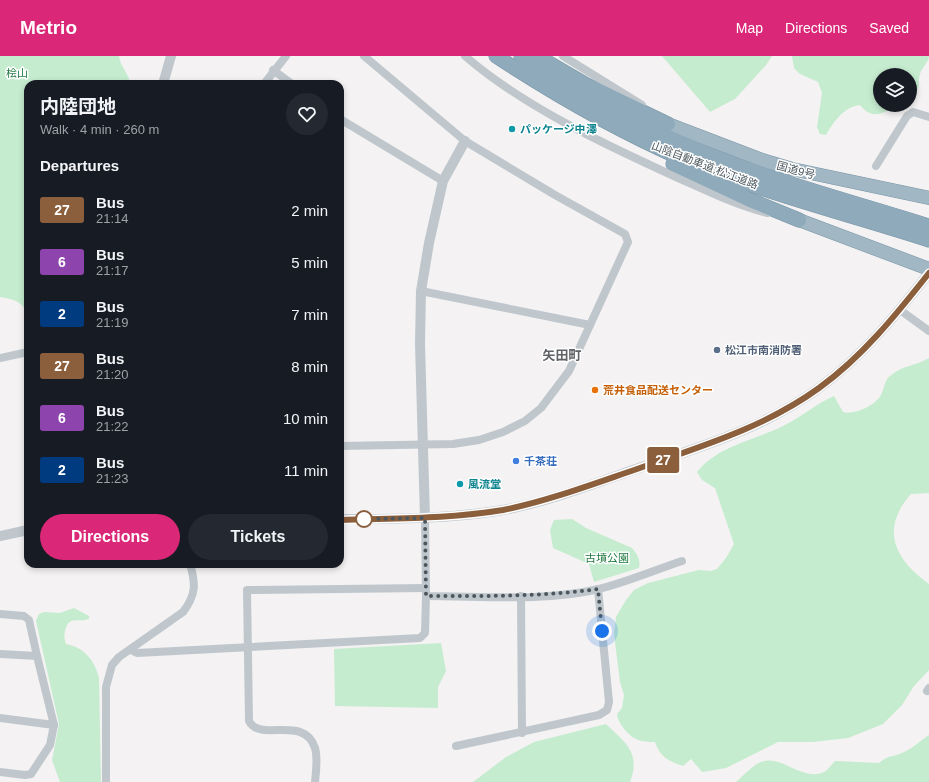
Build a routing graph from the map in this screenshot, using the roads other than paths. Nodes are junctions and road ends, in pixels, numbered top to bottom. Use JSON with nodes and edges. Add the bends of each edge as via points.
{"nodes":[{"id":1,"x":171,"y":56,"type":"edge"},
{"id":2,"x":286,"y":56,"type":"edge"},
{"id":3,"x":364,"y":56,"type":"edge"},
{"id":4,"x":465,"y":56,"type":"edge"},
{"id":5,"x":496,"y":56,"type":"edge"},
{"id":6,"x":521,"y":56,"type":"edge"},
{"id":7,"x":537,"y":56,"type":"edge"},
{"id":8,"x":563,"y":56,"type":"edge"},
{"id":9,"x":274,"y":70,"type":"junction"},
{"id":10,"x":163,"y":80,"type":"edge"},
{"id":11,"x":267,"y":80,"type":"edge"},
{"id":12,"x":287,"y":80,"type":"edge"},
{"id":13,"x":929,"y":117,"type":"edge"},
{"id":14,"x":344,"y":121,"type":"edge"},
{"id":15,"x":668,"y":124,"type":"junction"},
{"id":16,"x":465,"y":141,"type":"junction"},
{"id":17,"x":876,"y":166,"type":"dead end"},
{"id":18,"x":443,"y":181,"type":"junction"},
{"id":19,"x":929,"y":198,"type":"edge"},
{"id":20,"x":799,"y":220,"type":"junction"},
{"id":21,"x":929,"y":226,"type":"edge"},
{"id":22,"x":924,"y":238,"type":"edge"},
{"id":23,"x":929,"y":269,"type":"edge"},
{"id":24,"x":929,"y":273,"type":"edge"},
{"id":25,"x":422,"y":291,"type":"junction"},
{"id":26,"x":900,"y":310,"type":"junction"},
{"id":27,"x":590,"y":325,"type":"junction"},
{"id":28,"x":929,"y":331,"type":"edge"},
{"id":29,"x":24,"y":353,"type":"edge"},
{"id":30,"x":0,"y":358,"type":"edge"},
{"id":31,"x":422,"y":444,"type":"junction"},
{"id":32,"x":344,"y":446,"type":"edge"},
{"id":33,"x":425,"y":518,"type":"junction"},
{"id":34,"x":344,"y":520,"type":"edge"},
{"id":35,"x":24,"y":531,"type":"edge"},
{"id":36,"x":0,"y":536,"type":"edge"},
{"id":37,"x":682,"y":561,"type":"dead end"},
{"id":38,"x":191,"y":568,"type":"edge"},
{"id":39,"x":598,"y":589,"type":"junction"},
{"id":40,"x":426,"y":592,"type":"junction"},
{"id":41,"x":521,"y":596,"type":"junction"},
{"id":42,"x":0,"y":614,"type":"edge"},
{"id":43,"x":247,"y":648,"type":"junction"},
{"id":44,"x":131,"y":650,"type":"junction"},
{"id":45,"x":0,"y":654,"type":"edge"},
{"id":46,"x":37,"y":656,"type":"junction"},
{"id":47,"x":0,"y":718,"type":"edge"},
{"id":48,"x":54,"y":725,"type":"junction"},
{"id":49,"x":522,"y":733,"type":"junction"},
{"id":50,"x":456,"y":746,"type":"dead end"},
{"id":51,"x":0,"y":772,"type":"edge"},
{"id":52,"x":106,"y":782,"type":"edge"},
{"id":53,"x":315,"y":782,"type":"edge"}],
"edges":[{"from":1,"to":10,"type":"street"},
{"from":2,"to":9,"type":"street"},
{"from":3,"to":16,"type":"street"},
{"from":4,"to":20,"type":"street","via":[[507,88],[570,125],[639,160],[746,208]]},
{"from":5,"to":20,"type":"highway","via":[[531,85],[591,123],[702,178]]},
{"from":5,"to":22,"type":"highway","name":"山陰自動車道;松江道路","via":[[589,114],[688,161],[744,182]]},
{"from":6,"to":21,"type":"highway","name":"山陰自動車道;松江道路","via":[[596,102],[692,148],[790,183]]},
{"from":7,"to":15,"type":"highway","via":[[585,84]]},
{"from":8,"to":15,"type":"street","via":[[625,93]]},
{"from":9,"to":11,"type":"street"},
{"from":9,"to":12,"type":"street"},
{"from":13,"to":17,"type":"street","via":[[913,112],[907,116]]},
{"from":14,"to":18,"type":"street"},
{"from":15,"to":19,"type":"highway","name":"国道9号","via":[[792,169]]},
{"from":16,"to":18,"type":"street"},
{"from":16,"to":27,"type":"street","via":[[627,235],[628,246]]},
{"from":18,"to":25,"type":"street","via":[[429,243]]},
{"from":20,"to":23,"type":"highway"},
{"from":24,"to":26,"type":"street"},
{"from":25,"to":27,"type":"street"},
{"from":25,"to":31,"type":"street"},
{"from":26,"to":28,"type":"street"},
{"from":26,"to":33,"type":"street","via":[[868,346],[819,388],[778,414],[744,430],[543,500],[504,510]]},
{"from":27,"to":31,"type":"street","via":[[569,371],[541,408],[525,421],[479,440]]},
{"from":29,"to":30,"type":"street"},
{"from":31,"to":32,"type":"street"},
{"from":31,"to":33,"type":"street"},
{"from":33,"to":34,"type":"street"},
{"from":33,"to":40,"type":"street"},
{"from":35,"to":36,"type":"street"},
{"from":37,"to":39,"type":"street"},
{"from":38,"to":44,"type":"street","via":[[194,592],[190,603],[183,612]]},
{"from":39,"to":41,"type":"street"},
{"from":39,"to":49,"type":"street","via":[[609,702],[607,710],[599,715]]},
{"from":40,"to":41,"type":"street"},
{"from":40,"to":43,"type":"street","via":[[425,632],[420,638]]},
{"from":40,"to":43,"type":"street","via":[[247,590]]},
{"from":41,"to":49,"type":"street"},
{"from":42,"to":46,"type":"street","via":[[24,616],[29,620]]},
{"from":43,"to":44,"type":"street","via":[[137,653]]},
{"from":43,"to":53,"type":"street","via":[[248,714],[251,724],[262,730],[296,730],[304,733],[315,748]]},
{"from":44,"to":52,"type":"street","via":[[112,665],[108,679]]},
{"from":45,"to":46,"type":"street"},
{"from":46,"to":48,"type":"street"},
{"from":47,"to":48,"type":"street"},
{"from":48,"to":51,"type":"street","via":[[50,745],[31,774]]},
{"from":49,"to":50,"type":"street"}]}
